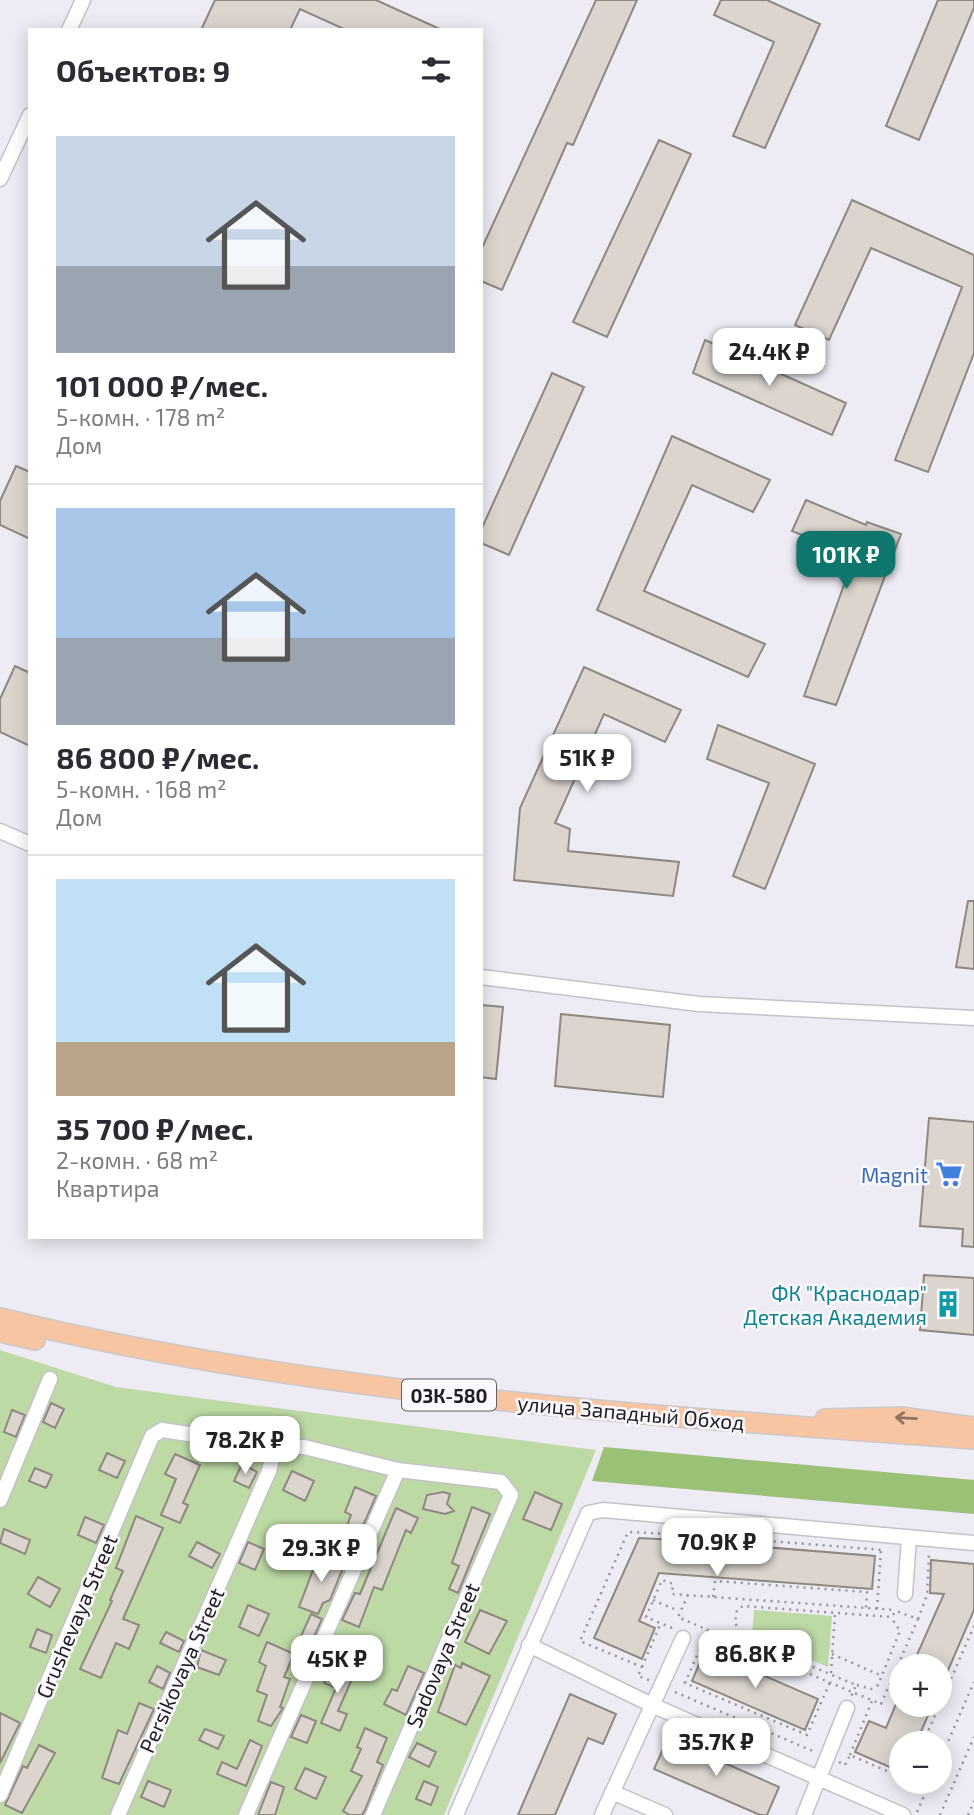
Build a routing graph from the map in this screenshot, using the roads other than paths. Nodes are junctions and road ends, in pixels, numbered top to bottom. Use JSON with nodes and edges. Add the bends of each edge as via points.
{"nodes":[{"id":1,"x":83,"y":0,"type":"edge"},
{"id":2,"x":70,"y":28,"type":"edge"},
{"id":3,"x":28,"y":119,"type":"edge"},
{"id":4,"x":0,"y":179,"type":"edge"},
{"id":5,"x":0,"y":831,"type":"edge"},
{"id":6,"x":28,"y":843,"type":"edge"},
{"id":7,"x":483,"y":977,"type":"edge"},
{"id":8,"x":974,"y":1018,"type":"edge"},
{"id":9,"x":0,"y":1318,"type":"edge"},
{"id":10,"x":0,"y":1332,"type":"edge"},
{"id":11,"x":50,"y":1379,"type":"dead end"},
{"id":12,"x":781,"y":1426,"type":"junction"},
{"id":13,"x":974,"y":1427,"type":"edge"},
{"id":14,"x":974,"y":1439,"type":"edge"},
{"id":15,"x":275,"y":1447,"type":"junction"},
{"id":16,"x":974,"y":1451,"type":"edge"},
{"id":17,"x":398,"y":1470,"type":"junction"},
{"id":18,"x":0,"y":1500,"type":"edge"},
{"id":19,"x":706,"y":1519,"type":"junction"},
{"id":20,"x":704,"y":1539,"type":"road end"},
{"id":21,"x":974,"y":1543,"type":"edge"},
{"id":22,"x":908,"y":1544,"type":"junction"},
{"id":23,"x":905,"y":1594,"type":"road end"},
{"id":24,"x":678,"y":1633,"type":"road end"},
{"id":25,"x":529,"y":1645,"type":"junction"},
{"id":26,"x":654,"y":1706,"type":"junction"},
{"id":27,"x":847,"y":1708,"type":"road end"},
{"id":28,"x":817,"y":1779,"type":"junction"},
{"id":29,"x":612,"y":1791,"type":"junction"},
{"id":30,"x":0,"y":1795,"type":"edge"},
{"id":31,"x":118,"y":1815,"type":"edge"},
{"id":32,"x":246,"y":1815,"type":"edge"},
{"id":33,"x":373,"y":1815,"type":"edge"},
{"id":34,"x":456,"y":1815,"type":"edge"},
{"id":35,"x":602,"y":1815,"type":"edge"},
{"id":36,"x":665,"y":1815,"type":"edge"},
{"id":37,"x":804,"y":1815,"type":"edge"},
{"id":38,"x":903,"y":1815,"type":"edge"}],
"edges":[{"from":1,"to":2,"type":"street"},
{"from":3,"to":4,"type":"street"},
{"from":5,"to":6,"type":"street"},
{"from":7,"to":8,"type":"street","via":[[699,1004]]},
{"from":9,"to":12,"type":"highway","name":"улица Западный Обход","number":"03К-580","via":[[89,1340],[242,1368],[454,1396]]},
{"from":10,"to":16,"type":"highway","name":"улица Западный Обход","number":"03К-580","via":[[282,1383],[641,1424]]},
{"from":11,"to":18,"type":"street"},
{"from":13,"to":12,"type":"highway","one_way":true,"via":[[860,1416]]},
{"from":12,"to":14,"type":"highway","name":"улица Западный Обход","number":"03К-580"},
{"from":15,"to":17,"type":"street","via":[[304,1447]]},
{"from":15,"to":30,"type":"street","name":"Grushevaya Street","via":[[183,1431],[162,1430],[152,1436]]},
{"from":15,"to":31,"type":"street","name":"Persikovaya Street","via":[[269,1471]]},
{"from":17,"to":32,"type":"street"},
{"from":17,"to":33,"type":"street","name":"Sadovaya Street","via":[[501,1482],[511,1495]]},
{"from":19,"to":20,"type":"street"},
{"from":19,"to":22,"type":"street"},
{"from":19,"to":25,"type":"street","via":[[603,1510],[588,1513]]},
{"from":21,"to":22,"type":"street"},
{"from":22,"to":23,"type":"street"},
{"from":24,"to":26,"type":"street","via":[[656,1683]]},
{"from":25,"to":26,"type":"street"},
{"from":25,"to":34,"type":"street"},
{"from":26,"to":28,"type":"street"},
{"from":26,"to":29,"type":"street"},
{"from":27,"to":28,"type":"street"},
{"from":28,"to":37,"type":"street"},
{"from":28,"to":38,"type":"street"},
{"from":29,"to":35,"type":"street"},
{"from":29,"to":36,"type":"street"}]}
